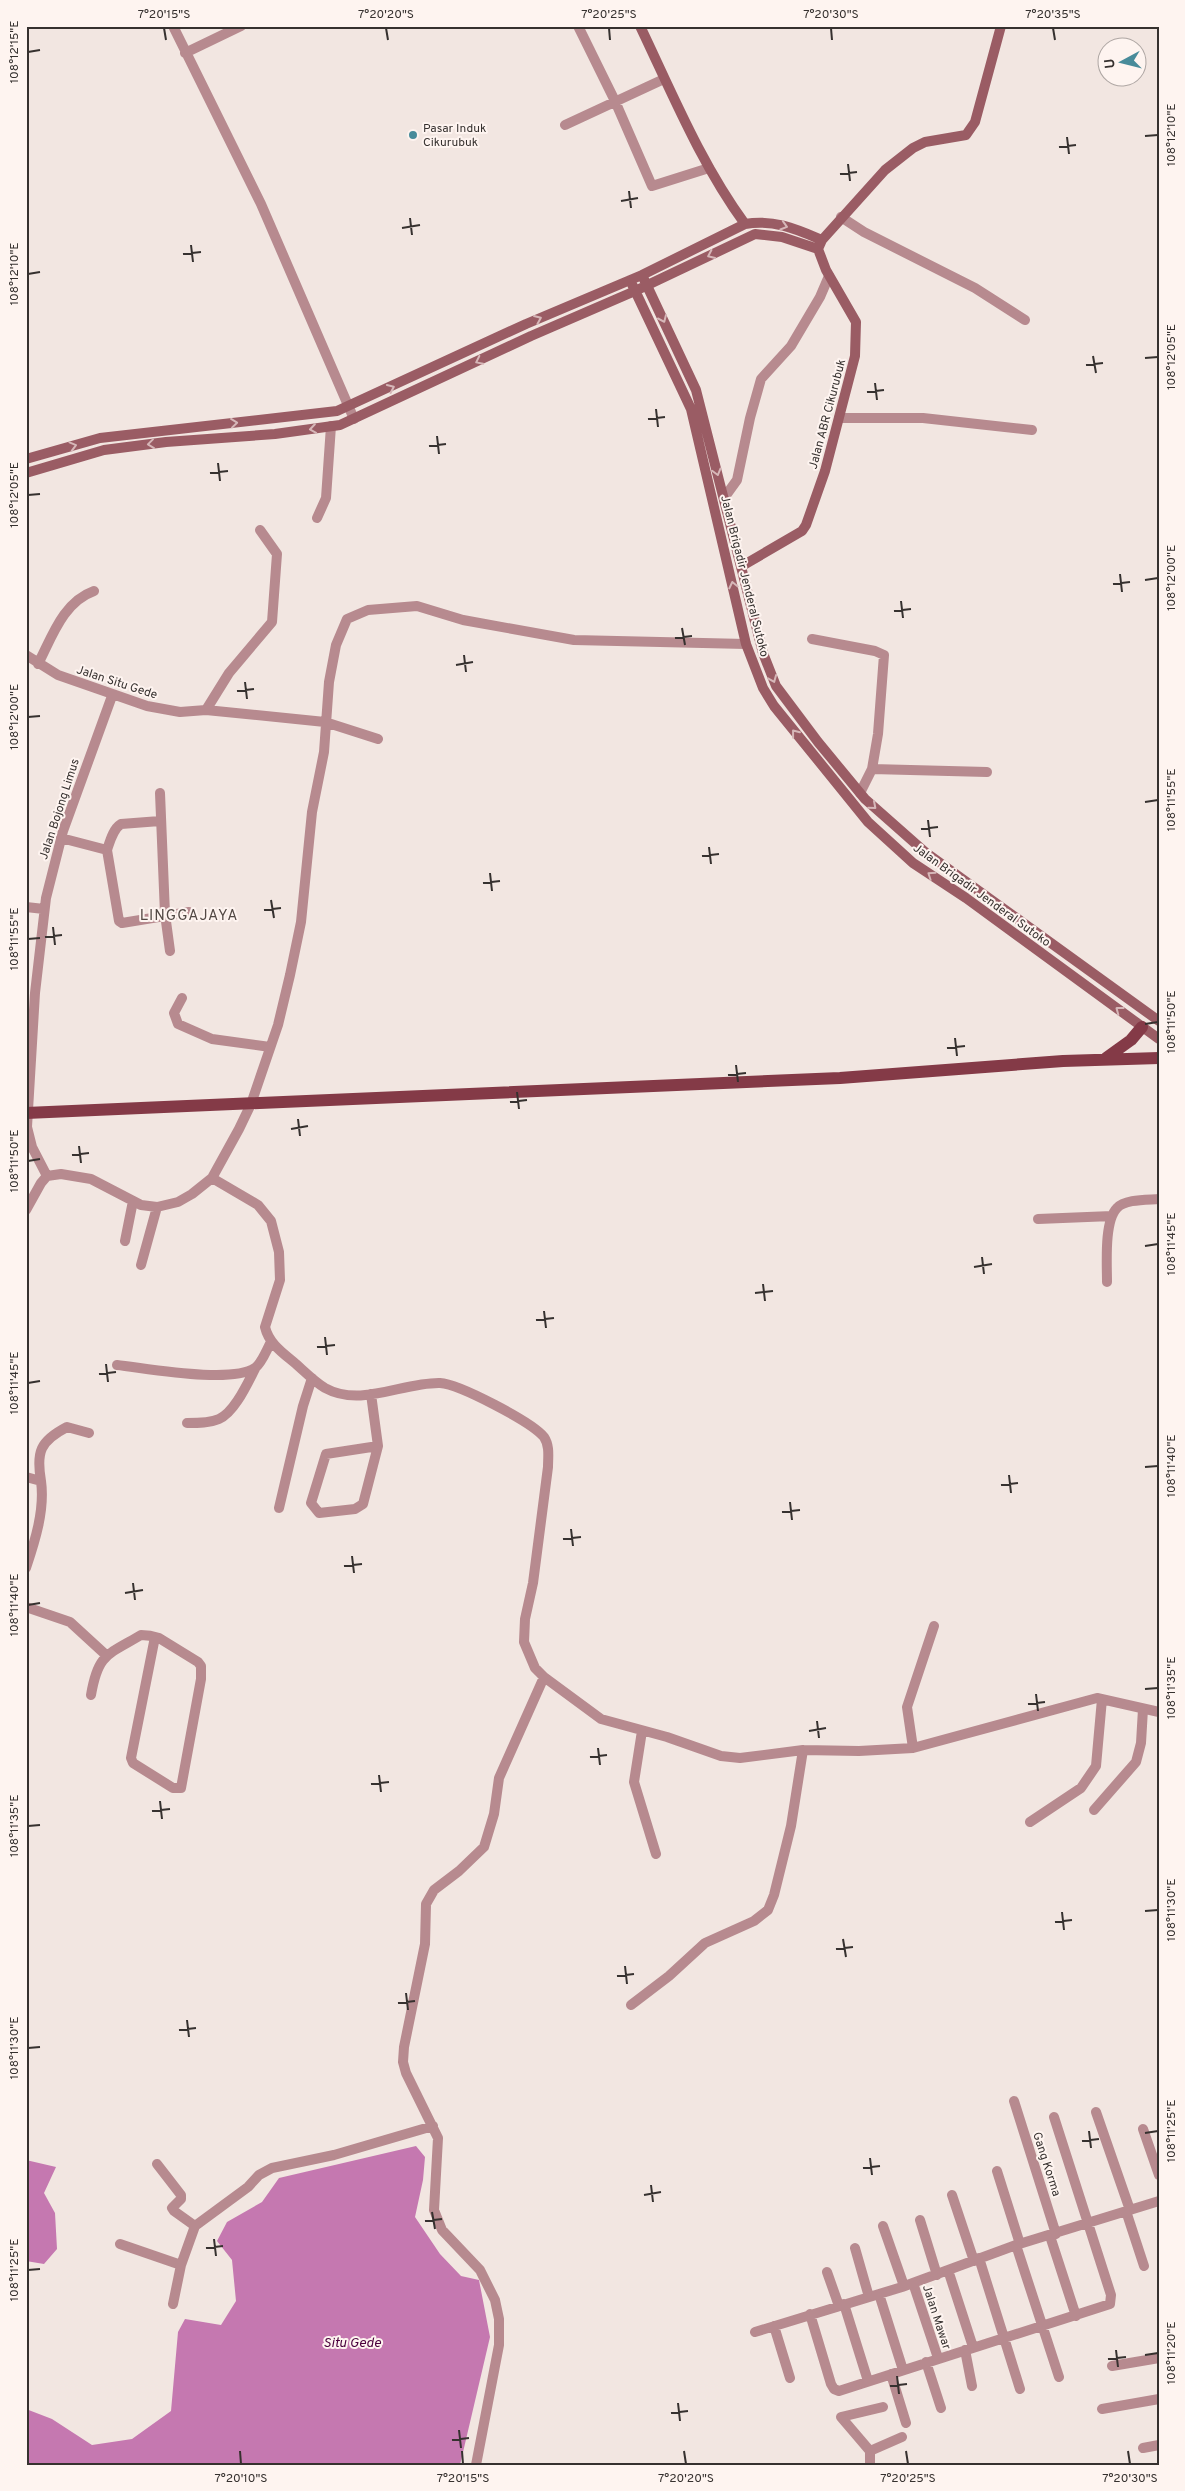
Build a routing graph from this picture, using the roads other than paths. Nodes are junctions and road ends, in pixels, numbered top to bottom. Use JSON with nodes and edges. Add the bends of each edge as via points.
{"nodes":[{"id":1,"x":173,"y":26,"type":"edge"},
{"id":2,"x":241,"y":26,"type":"edge"},
{"id":3,"x":578,"y":26,"type":"edge"},
{"id":4,"x":640,"y":26,"type":"edge"},
{"id":5,"x":1001,"y":26,"type":"edge"},
{"id":6,"x":185,"y":53,"type":"junction"},
{"id":7,"x":664,"y":79,"type":"junction"},
{"id":8,"x":615,"y":102,"type":"junction"},
{"id":9,"x":564,"y":125,"type":"dead end"},
{"id":10,"x":709,"y":168,"type":"junction"},
{"id":11,"x":842,"y":217,"type":"junction"},
{"id":12,"x":745,"y":224,"type":"junction"},
{"id":13,"x":820,"y":245,"type":"junction"},
{"id":14,"x":642,"y":275,"type":"junction"},
{"id":15,"x":829,"y":276,"type":"junction"},
{"id":16,"x":630,"y":280,"type":"junction"},
{"id":17,"x":648,"y":285,"type":"junction"},
{"id":18,"x":635,"y":291,"type":"junction"},
{"id":19,"x":1025,"y":320,"type":"dead end"},
{"id":20,"x":348,"y":405,"type":"junction"},
{"id":21,"x":354,"y":418,"type":"junction"},
{"id":22,"x":839,"y":418,"type":"junction"},
{"id":23,"x":331,"y":426,"type":"junction"},
{"id":24,"x":1032,"y":430,"type":"dead end"},
{"id":25,"x":26,"y":459,"type":"edge"},
{"id":26,"x":26,"y":473,"type":"edge"},
{"id":27,"x":724,"y":498,"type":"junction"},
{"id":28,"x":728,"y":512,"type":"junction"},
{"id":29,"x":717,"y":515,"type":"junction"},
{"id":30,"x":317,"y":518,"type":"dead end"},
{"id":31,"x":260,"y":530,"type":"dead end"},
{"id":32,"x":742,"y":566,"type":"junction"},
{"id":33,"x":94,"y":591,"type":"dead end"},
{"id":34,"x":812,"y":639,"type":"dead end"},
{"id":35,"x":746,"y":644,"type":"junction"},
{"id":36,"x":26,"y":655,"type":"edge"},
{"id":37,"x":38,"y":664,"type":"junction"},
{"id":38,"x":112,"y":696,"type":"junction"},
{"id":39,"x":206,"y":710,"type":"junction"},
{"id":40,"x":325,"y":722,"type":"junction"},
{"id":41,"x":378,"y":739,"type":"dead end"},
{"id":42,"x":818,"y":742,"type":"junction"},
{"id":43,"x":809,"y":750,"type":"junction"},
{"id":44,"x":872,"y":769,"type":"junction"},
{"id":45,"x":987,"y":772,"type":"dead end"},
{"id":46,"x":160,"y":793,"type":"dead end"},
{"id":47,"x":860,"y":793,"type":"junction"},
{"id":48,"x":160,"y":821,"type":"junction"},
{"id":49,"x":62,"y":835,"type":"junction"},
{"id":50,"x":108,"y":847,"type":"junction"},
{"id":51,"x":926,"y":852,"type":"junction"},
{"id":52,"x":913,"y":863,"type":"junction"},
{"id":53,"x":26,"y":907,"type":"edge"},
{"id":54,"x":44,"y":909,"type":"junction"},
{"id":55,"x":189,"y":912,"type":"dead end"},
{"id":56,"x":165,"y":914,"type":"junction"},
{"id":57,"x":170,"y":951,"type":"dead end"},
{"id":58,"x":182,"y":998,"type":"dead end"},
{"id":59,"x":1159,"y":1020,"type":"edge"},
{"id":60,"x":1142,"y":1027,"type":"junction"},
{"id":61,"x":1159,"y":1039,"type":"edge"},
{"id":62,"x":270,"y":1047,"type":"junction"},
{"id":63,"x":1106,"y":1058,"type":"junction"},
{"id":64,"x":1142,"y":1058,"type":"junction"},
{"id":65,"x":1159,"y":1058,"type":"edge"},
{"id":66,"x":1159,"y":1067,"type":"edge"},
{"id":67,"x":251,"y":1104,"type":"junction"},
{"id":68,"x":27,"y":1113,"type":"edge"},
{"id":69,"x":47,"y":1176,"type":"junction"},
{"id":70,"x":212,"y":1178,"type":"junction"},
{"id":71,"x":1159,"y":1199,"type":"edge"},
{"id":72,"x":133,"y":1201,"type":"junction"},
{"id":73,"x":157,"y":1207,"type":"junction"},
{"id":74,"x":26,"y":1210,"type":"edge"},
{"id":75,"x":1112,"y":1216,"type":"junction"},
{"id":76,"x":1038,"y":1219,"type":"dead end"},
{"id":77,"x":125,"y":1241,"type":"dead end"},
{"id":78,"x":141,"y":1265,"type":"dead end"},
{"id":79,"x":1107,"y":1282,"type":"dead end"},
{"id":80,"x":271,"y":1342,"type":"junction"},
{"id":81,"x":117,"y":1365,"type":"dead end"},
{"id":82,"x":256,"y":1367,"type":"junction"},
{"id":83,"x":312,"y":1378,"type":"junction"},
{"id":84,"x":371,"y":1394,"type":"junction"},
{"id":85,"x":188,"y":1423,"type":"dead end"},
{"id":86,"x":89,"y":1433,"type":"dead end"},
{"id":87,"x":378,"y":1446,"type":"junction"},
{"id":88,"x":26,"y":1477,"type":"edge"},
{"id":89,"x":41,"y":1482,"type":"junction"},
{"id":90,"x":279,"y":1508,"type":"dead end"},
{"id":91,"x":26,"y":1568,"type":"edge"},
{"id":92,"x":26,"y":1608,"type":"edge"},
{"id":93,"x":934,"y":1626,"type":"dead end"},
{"id":94,"x":155,"y":1637,"type":"junction"},
{"id":95,"x":106,"y":1655,"type":"junction"},
{"id":96,"x":544,"y":1677,"type":"junction"},
{"id":97,"x":91,"y":1696,"type":"dead end"},
{"id":98,"x":1102,"y":1699,"type":"junction"},
{"id":99,"x":1142,"y":1709,"type":"junction"},
{"id":100,"x":1159,"y":1712,"type":"edge"},
{"id":101,"x":642,"y":1731,"type":"junction"},
{"id":102,"x":913,"y":1748,"type":"junction"},
{"id":103,"x":803,"y":1750,"type":"junction"},
{"id":104,"x":1094,"y":1810,"type":"dead end"},
{"id":105,"x":1030,"y":1822,"type":"dead end"},
{"id":106,"x":656,"y":1854,"type":"dead end"},
{"id":107,"x":631,"y":2006,"type":"dead end"},
{"id":108,"x":1014,"y":2102,"type":"dead end"},
{"id":109,"x":1096,"y":2112,"type":"dead end"},
{"id":110,"x":1054,"y":2116,"type":"dead end"},
{"id":111,"x":434,"y":2126,"type":"junction"},
{"id":112,"x":1143,"y":2128,"type":"dead end"},
{"id":113,"x":157,"y":2164,"type":"dead end"},
{"id":114,"x":997,"y":2171,"type":"dead end"},
{"id":115,"x":1159,"y":2175,"type":"edge"},
{"id":116,"x":952,"y":2195,"type":"dead end"},
{"id":117,"x":1159,"y":2201,"type":"edge"},
{"id":118,"x":1128,"y":2211,"type":"junction"},
{"id":119,"x":920,"y":2220,"type":"dead end"},
{"id":120,"x":1087,"y":2224,"type":"junction"},
{"id":121,"x":195,"y":2226,"type":"junction"},
{"id":122,"x":883,"y":2226,"type":"dead end"},
{"id":123,"x":1053,"y":2235,"type":"junction"},
{"id":124,"x":120,"y":2244,"type":"dead end"},
{"id":125,"x":1018,"y":2245,"type":"junction"},
{"id":126,"x":855,"y":2248,"type":"dead end"},
{"id":127,"x":976,"y":2260,"type":"junction"},
{"id":128,"x":181,"y":2265,"type":"junction"},
{"id":129,"x":1144,"y":2266,"type":"dead end"},
{"id":130,"x":948,"y":2270,"type":"junction"},
{"id":131,"x":827,"y":2272,"type":"dead end"},
{"id":132,"x":937,"y":2275,"type":"junction"},
{"id":133,"x":909,"y":2284,"type":"junction"},
{"id":134,"x":874,"y":2296,"type":"junction"},
{"id":135,"x":173,"y":2304,"type":"dead end"},
{"id":136,"x":842,"y":2305,"type":"junction"},
{"id":137,"x":810,"y":2314,"type":"junction"},
{"id":138,"x":1076,"y":2316,"type":"junction"},
{"id":139,"x":774,"y":2326,"type":"junction"},
{"id":140,"x":1042,"y":2326,"type":"junction"},
{"id":141,"x":755,"y":2332,"type":"dead end"},
{"id":142,"x":1003,"y":2339,"type":"junction"},
{"id":143,"x":969,"y":2349,"type":"junction"},
{"id":144,"x":938,"y":2358,"type":"junction"},
{"id":145,"x":1159,"y":2358,"type":"edge"},
{"id":146,"x":926,"y":2362,"type":"junction"},
{"id":147,"x":1112,"y":2366,"type":"dead end"},
{"id":148,"x":903,"y":2370,"type":"junction"},
{"id":149,"x":891,"y":2374,"type":"junction"},
{"id":150,"x":1059,"y":2377,"type":"dead end"},
{"id":151,"x":790,"y":2378,"type":"dead end"},
{"id":152,"x":868,"y":2382,"type":"junction"},
{"id":153,"x":972,"y":2386,"type":"dead end"},
{"id":154,"x":1020,"y":2389,"type":"dead end"},
{"id":155,"x":1159,"y":2399,"type":"edge"},
{"id":156,"x":883,"y":2407,"type":"dead end"},
{"id":157,"x":941,"y":2408,"type":"dead end"},
{"id":158,"x":1102,"y":2409,"type":"dead end"},
{"id":159,"x":906,"y":2423,"type":"dead end"},
{"id":160,"x":902,"y":2437,"type":"dead end"},
{"id":161,"x":1159,"y":2445,"type":"edge"},
{"id":162,"x":1143,"y":2448,"type":"dead end"},
{"id":163,"x":870,"y":2451,"type":"junction"},
{"id":164,"x":476,"y":2465,"type":"edge"},
{"id":165,"x":870,"y":2465,"type":"edge"}],
"edges":[{"from":1,"to":6,"type":"street"},
{"from":2,"to":6,"type":"street"},
{"from":3,"to":8,"type":"street"},
{"from":4,"to":7,"type":"street"},
{"from":5,"to":11,"type":"street","via":[[975,122],[966,135],[925,142],[913,148],[885,170]]},
{"from":6,"to":20,"type":"street","via":[[261,204]]},
{"from":7,"to":8,"type":"street"},
{"from":7,"to":10,"type":"street"},
{"from":8,"to":9,"type":"street"},
{"from":8,"to":10,"type":"street","via":[[652,186]]},
{"from":10,"to":12,"type":"street"},
{"from":11,"to":13,"type":"street"},
{"from":11,"to":19,"type":"street","via":[[864,232],[975,288]]},
{"from":12,"to":13,"type":"street","one_way":true,"via":[[785,225]]},
{"from":12,"to":14,"type":"street"},
{"from":13,"to":15,"type":"street","name":"Jalan ABR Cikurubuk"},
{"from":13,"to":17,"type":"street","one_way":true,"via":[[755,234]]},
{"from":14,"to":16,"type":"street"},
{"from":14,"to":17,"type":"street"},
{"from":15,"to":22,"type":"street","name":"Jalan ABR Cikurubuk","via":[[856,322],[855,356]]},
{"from":15,"to":27,"type":"street","via":[[791,346],[761,379],[737,480]]},
{"from":16,"to":18,"type":"street","name":"Jalan Brigadir Jenderal Sutoko"},
{"from":20,"to":16,"type":"street","one_way":true},
{"from":17,"to":18,"type":"street"},
{"from":17,"to":27,"type":"street","one_way":true,"via":[[696,390]]},
{"from":18,"to":21,"type":"street","one_way":true},
{"from":18,"to":29,"type":"street","name":"Jalan Brigadir Jenderal Sutoko","via":[[691,409]]},
{"from":20,"to":21,"type":"street"},
{"from":25,"to":20,"type":"street","one_way":true,"via":[[100,438],[289,418],[337,411]]},
{"from":21,"to":23,"type":"street"},
{"from":22,"to":24,"type":"street","via":[[923,418]]},
{"from":22,"to":32,"type":"street","name":"Jalan ABR Cikurubuk","via":[[806,525],[802,531]]},
{"from":23,"to":26,"type":"street","one_way":true,"via":[[104,450]]},
{"from":23,"to":30,"type":"street","via":[[326,498]]},
{"from":27,"to":28,"type":"street"},
{"from":28,"to":29,"type":"street"},
{"from":28,"to":32,"type":"street"},
{"from":35,"to":29,"type":"street","name":"Jalan Brigadir Jenderal Sutoko","one_way":true},
{"from":31,"to":39,"type":"street","via":[[277,554],[272,622],[229,673]]},
{"from":32,"to":42,"type":"street","one_way":true,"via":[[763,653],[776,686]]},
{"from":33,"to":37,"type":"street","via":[[74,602],[66,611]]},
{"from":34,"to":44,"type":"street","via":[[884,655]]},
{"from":35,"to":40,"type":"street","via":[[574,640],[463,620],[417,606],[368,610],[347,619],[341,631],[328,682]]},
{"from":43,"to":35,"type":"street","name":"Jalan Brigadir Jenderal Sutoko","one_way":true,"via":[[763,688]]},
{"from":36,"to":37,"type":"street","name":"Jalan Situ Gede"},
{"from":37,"to":38,"type":"street","name":"Jalan Situ Gede"},
{"from":38,"to":39,"type":"street","name":"Jalan Situ Gede","via":[[172,710]]},
{"from":38,"to":49,"type":"street","name":"Jalan Bojong Limus"},
{"from":39,"to":40,"type":"street","name":"Jalan Situ Gede"},
{"from":40,"to":41,"type":"street","name":"Jalan Situ Gede"},
{"from":40,"to":62,"type":"street","via":[[324,752],[312,812],[301,922]]},
{"from":42,"to":43,"type":"street"},
{"from":42,"to":47,"type":"street"},
{"from":43,"to":52,"type":"street","name":"Jalan Brigadir Jenderal Sutoko","via":[[868,822]]},
{"from":44,"to":45,"type":"street"},
{"from":44,"to":47,"type":"street"},
{"from":46,"to":48,"type":"street"},
{"from":47,"to":51,"type":"street","one_way":true},
{"from":48,"to":50,"type":"street","via":[[121,824],[116,827]]},
{"from":48,"to":56,"type":"street"},
{"from":49,"to":50,"type":"street"},
{"from":49,"to":54,"type":"street","name":"Jalan Bojong Limus"},
{"from":50,"to":56,"type":"street","via":[[119,921]]},
{"from":51,"to":52,"type":"street"},
{"from":51,"to":59,"type":"street"},
{"from":60,"to":52,"type":"street","name":"Jalan Brigadir Jenderal Sutoko","one_way":true,"via":[[974,903]]},
{"from":53,"to":54,"type":"street"},
{"from":54,"to":68,"type":"street","name":"Jalan Bojong Limus"},
{"from":55,"to":56,"type":"street"},
{"from":56,"to":57,"type":"street"},
{"from":58,"to":62,"type":"street","via":[[174,1013],[178,1024],[212,1039]]},
{"from":60,"to":61,"type":"street","name":"Jalan Brigadir Jenderal Sutoko"},
{"from":60,"to":63,"type":"main road","via":[[1131,1040]]},
{"from":62,"to":67,"type":"street"},
{"from":63,"to":64,"type":"main road"},
{"from":63,"to":67,"type":"main road","via":[[840,1078]]},
{"from":64,"to":65,"type":"main road"},
{"from":64,"to":66,"type":"main road"},
{"from":67,"to":68,"type":"main road"},
{"from":67,"to":70,"type":"street"},
{"from":68,"to":69,"type":"street","name":"Jalan Bojong Limus","via":[[32,1147]]},
{"from":69,"to":72,"type":"street","via":[[80,1176]]},
{"from":69,"to":74,"type":"street"},
{"from":70,"to":73,"type":"street","via":[[178,1202]]},
{"from":70,"to":80,"type":"street","via":[[258,1205],[271,1221],[281,1265],[280,1280],[265,1327]]},
{"from":71,"to":75,"type":"street","via":[[1124,1204],[1117,1207]]},
{"from":72,"to":73,"type":"street"},
{"from":72,"to":77,"type":"street"},
{"from":73,"to":78,"type":"street"},
{"from":75,"to":76,"type":"street"},
{"from":75,"to":79,"type":"street"},
{"from":80,"to":82,"type":"street"},
{"from":80,"to":83,"type":"street"},
{"from":81,"to":82,"type":"street","via":[[169,1372],[226,1374]]},
{"from":82,"to":85,"type":"street","via":[[226,1414],[219,1419]]},
{"from":83,"to":84,"type":"street","via":[[336,1393],[350,1396]]},
{"from":83,"to":90,"type":"street"},
{"from":84,"to":87,"type":"street"},
{"from":84,"to":96,"type":"street","via":[[443,1383],[518,1417],[544,1438],[548,1448],[548,1466],[524,1642],[535,1668]]},
{"from":86,"to":89,"type":"street","via":[[67,1427],[52,1435],[41,1447],[37,1461]]},
{"from":87,"to":87,"type":"street","via":[[363,1504],[354,1510],[316,1511],[312,1503],[326,1454]]},
{"from":88,"to":89,"type":"street"},
{"from":89,"to":91,"type":"street","via":[[43,1496]]},
{"from":92,"to":95,"type":"street","via":[[70,1622]]},
{"from":93,"to":102,"type":"street","via":[[907,1707]]},
{"from":94,"to":94,"type":"street","via":[[131,1758],[178,1790],[183,1785],[202,1672],[198,1662]]},
{"from":94,"to":95,"type":"street","via":[[141,1635]]},
{"from":95,"to":97,"type":"street","via":[[96,1670]]},
{"from":96,"to":101,"type":"street","via":[[601,1719]]},
{"from":96,"to":111,"type":"street","via":[[499,1778],[494,1814],[484,1847],[434,1890],[426,1904],[425,1944],[408,2021],[403,2062],[406,2074]]},
{"from":98,"to":99,"type":"street"},
{"from":98,"to":102,"type":"street"},
{"from":98,"to":105,"type":"street","via":[[1096,1766],[1081,1788]]},
{"from":99,"to":100,"type":"street"},
{"from":99,"to":104,"type":"street","via":[[1136,1762]]},
{"from":101,"to":103,"type":"street","via":[[730,1758]]},
{"from":101,"to":106,"type":"street","via":[[634,1782]]},
{"from":102,"to":103,"type":"street"},
{"from":103,"to":107,"type":"street","via":[[791,1826],[768,1910],[754,1921],[705,1943]]},
{"from":108,"to":123,"type":"street","name":"Gang Korma"},
{"from":109,"to":118,"type":"street"},
{"from":110,"to":120,"type":"street"},
{"from":111,"to":121,"type":"street","via":[[334,2155],[272,2168]]},
{"from":111,"to":164,"type":"street","via":[[439,2150],[434,2210],[442,2230],[480,2270],[495,2300],[499,2319],[499,2345]]},
{"from":112,"to":115,"type":"street"},
{"from":113,"to":121,"type":"street","via":[[181,2195],[172,2208]]},
{"from":114,"to":125,"type":"street"},
{"from":116,"to":127,"type":"street"},
{"from":117,"to":118,"type":"street"},
{"from":118,"to":120,"type":"street"},
{"from":118,"to":129,"type":"street"},
{"from":119,"to":132,"type":"street"},
{"from":120,"to":123,"type":"street"},
{"from":120,"to":138,"type":"street","via":[[1111,2299],[1105,2307]]},
{"from":121,"to":128,"type":"street"},
{"from":122,"to":133,"type":"street","name":"Jalan Mawar"},
{"from":123,"to":125,"type":"street"},
{"from":123,"to":138,"type":"street","name":"Gang Korma"},
{"from":124,"to":128,"type":"street"},
{"from":125,"to":127,"type":"street"},
{"from":125,"to":140,"type":"street"},
{"from":126,"to":134,"type":"street"},
{"from":127,"to":130,"type":"street"},
{"from":127,"to":142,"type":"street"},
{"from":128,"to":135,"type":"street"},
{"from":130,"to":132,"type":"street"},
{"from":130,"to":143,"type":"street"},
{"from":131,"to":136,"type":"street"},
{"from":132,"to":133,"type":"street"},
{"from":133,"to":134,"type":"street"},
{"from":133,"to":144,"type":"street","name":"Jalan Mawar"},
{"from":134,"to":136,"type":"street"},
{"from":134,"to":148,"type":"street"},
{"from":136,"to":137,"type":"street"},
{"from":136,"to":152,"type":"street"},
{"from":137,"to":139,"type":"street"},
{"from":137,"to":152,"type":"street","via":[[834,2389],[839,2391]]},
{"from":138,"to":140,"type":"street"},
{"from":139,"to":141,"type":"street"},
{"from":139,"to":151,"type":"street"},
{"from":140,"to":142,"type":"street"},
{"from":140,"to":150,"type":"street"},
{"from":142,"to":143,"type":"street"},
{"from":142,"to":154,"type":"street"},
{"from":143,"to":144,"type":"street"},
{"from":143,"to":153,"type":"street"},
{"from":144,"to":146,"type":"street"},
{"from":145,"to":147,"type":"street"},
{"from":146,"to":148,"type":"street"},
{"from":146,"to":157,"type":"street"},
{"from":148,"to":149,"type":"street"},
{"from":149,"to":152,"type":"street"},
{"from":149,"to":159,"type":"street"},
{"from":155,"to":158,"type":"street"},
{"from":156,"to":163,"type":"street","via":[[841,2417]]},
{"from":160,"to":163,"type":"street"},
{"from":161,"to":162,"type":"street"},
{"from":163,"to":165,"type":"street"}]}
